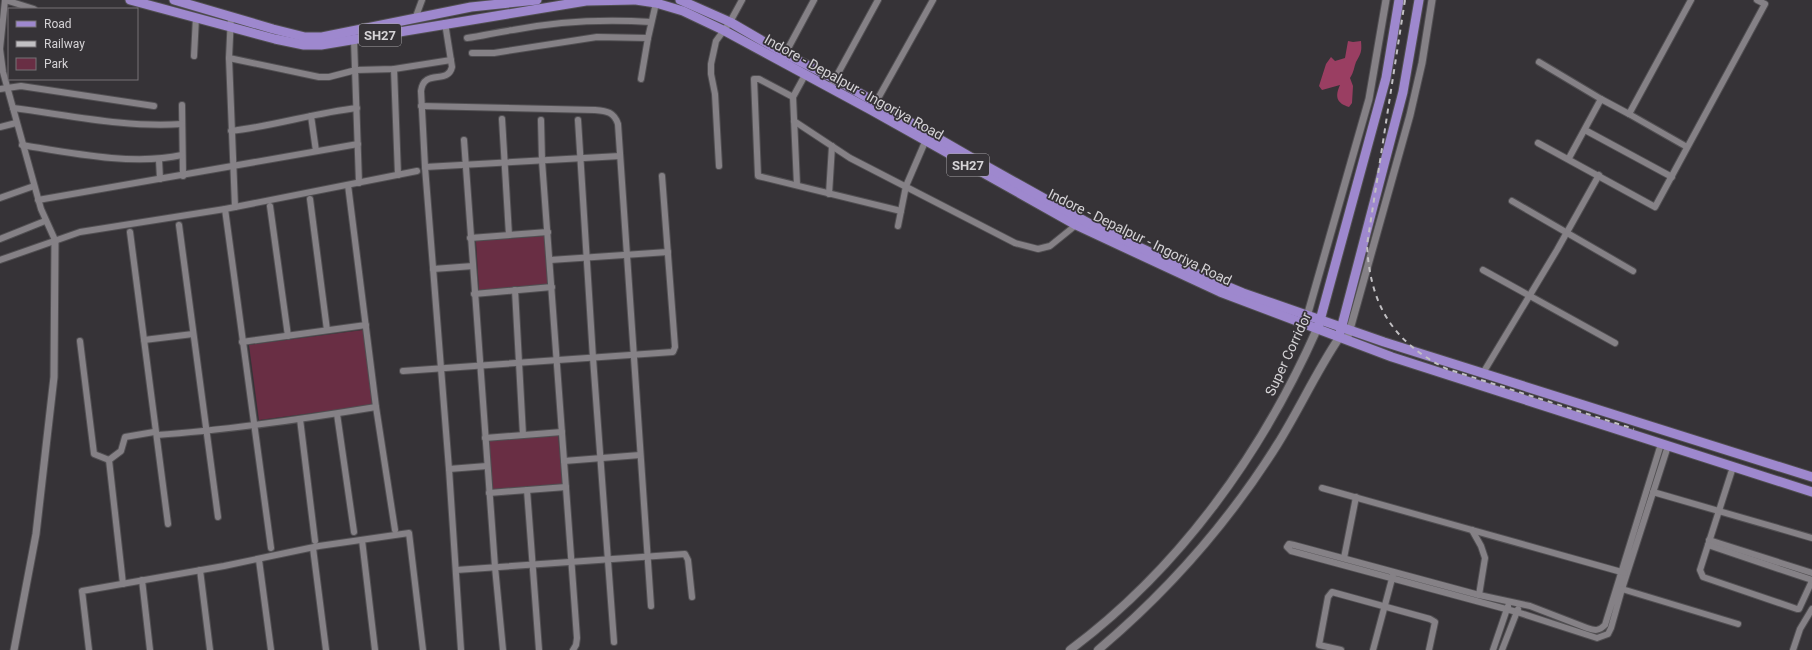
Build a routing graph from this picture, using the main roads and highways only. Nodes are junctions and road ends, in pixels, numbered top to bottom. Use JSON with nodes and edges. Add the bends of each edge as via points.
{"nodes":[{"id":1,"x":174,"y":0,"type":"edge"},
{"id":2,"x":533,"y":0,"type":"edge"},
{"id":3,"x":635,"y":0,"type":"edge"},
{"id":4,"x":1399,"y":0,"type":"edge"},
{"id":5,"x":1419,"y":0,"type":"edge"},
{"id":6,"x":685,"y":1,"type":"edge"},
{"id":7,"x":135,"y":4,"type":"edge"},
{"id":8,"x":472,"y":4,"type":"edge"},
{"id":9,"x":1321,"y":320,"type":"junction"},
{"id":10,"x":1317,"y":329,"type":"junction"},
{"id":11,"x":1346,"y":329,"type":"junction"},
{"id":12,"x":1343,"y":339,"type":"junction"},
{"id":13,"x":1414,"y":352,"type":"junction"},
{"id":14,"x":1418,"y":365,"type":"junction"},
{"id":15,"x":1812,"y":477,"type":"edge"},
{"id":16,"x":1812,"y":492,"type":"edge"},
{"id":17,"x":1070,"y":650,"type":"edge"},
{"id":18,"x":1098,"y":650,"type":"edge"}],
"edges":[{"from":1,"to":8,"type":"main road","number":"SH27","via":[[305,37],[322,37],[415,19]]},
{"from":2,"to":8,"type":"main road","number":"SH27"},
{"from":3,"to":7,"type":"main road","name":"Indore - Depalpur - Ingoriya Road","number":"SH27","via":[[586,0],[321,45],[304,45],[275,39],[196,17]]},
{"from":3,"to":10,"type":"main road","name":"Indore - Depalpur - Ingoriya Road","number":"SH27","via":[[683,11],[723,30],[1076,225],[1220,292]]},
{"from":4,"to":9,"type":"main road","name":"Super Corridor","via":[[1386,78]]},
{"from":5,"to":11,"type":"main road","via":[[1404,92]]},
{"from":6,"to":9,"type":"main road","name":"Indore - Depalpur - Ingoriya Road","number":"SH27","via":[[730,22],[835,79],[1090,224],[1215,282]]},
{"from":9,"to":10,"type":"main road","name":"Super Corridor"},
{"from":9,"to":11,"type":"main road","name":"Indore - Depalpur - Ingoriya Road","number":"SH27"},
{"from":10,"to":12,"type":"main road","name":"Indore - Depalpur - Ingoriya Road","number":"SH27"},
{"from":10,"to":17,"type":"main road","name":"Super Corridor","via":[[1291,385],[1255,448],[1203,520],[1124,606]]},
{"from":11,"to":12,"type":"main road"},
{"from":11,"to":13,"type":"main road","name":"Indore - Depalpur - Ingoriya Road"},
{"from":12,"to":14,"type":"main road","name":"Indore - Depalpur - Ingoriya Road"},
{"from":12,"to":18,"type":"main road","via":[[1321,365],[1276,447],[1228,515],[1171,583]]},
{"from":13,"to":14,"type":"main road"},
{"from":13,"to":15,"type":"main road","name":"Indore - Depalpur - Ingoriya Road"},
{"from":14,"to":16,"type":"main road","name":"Indore - Depalpur - Ingoriya Road"}]}
